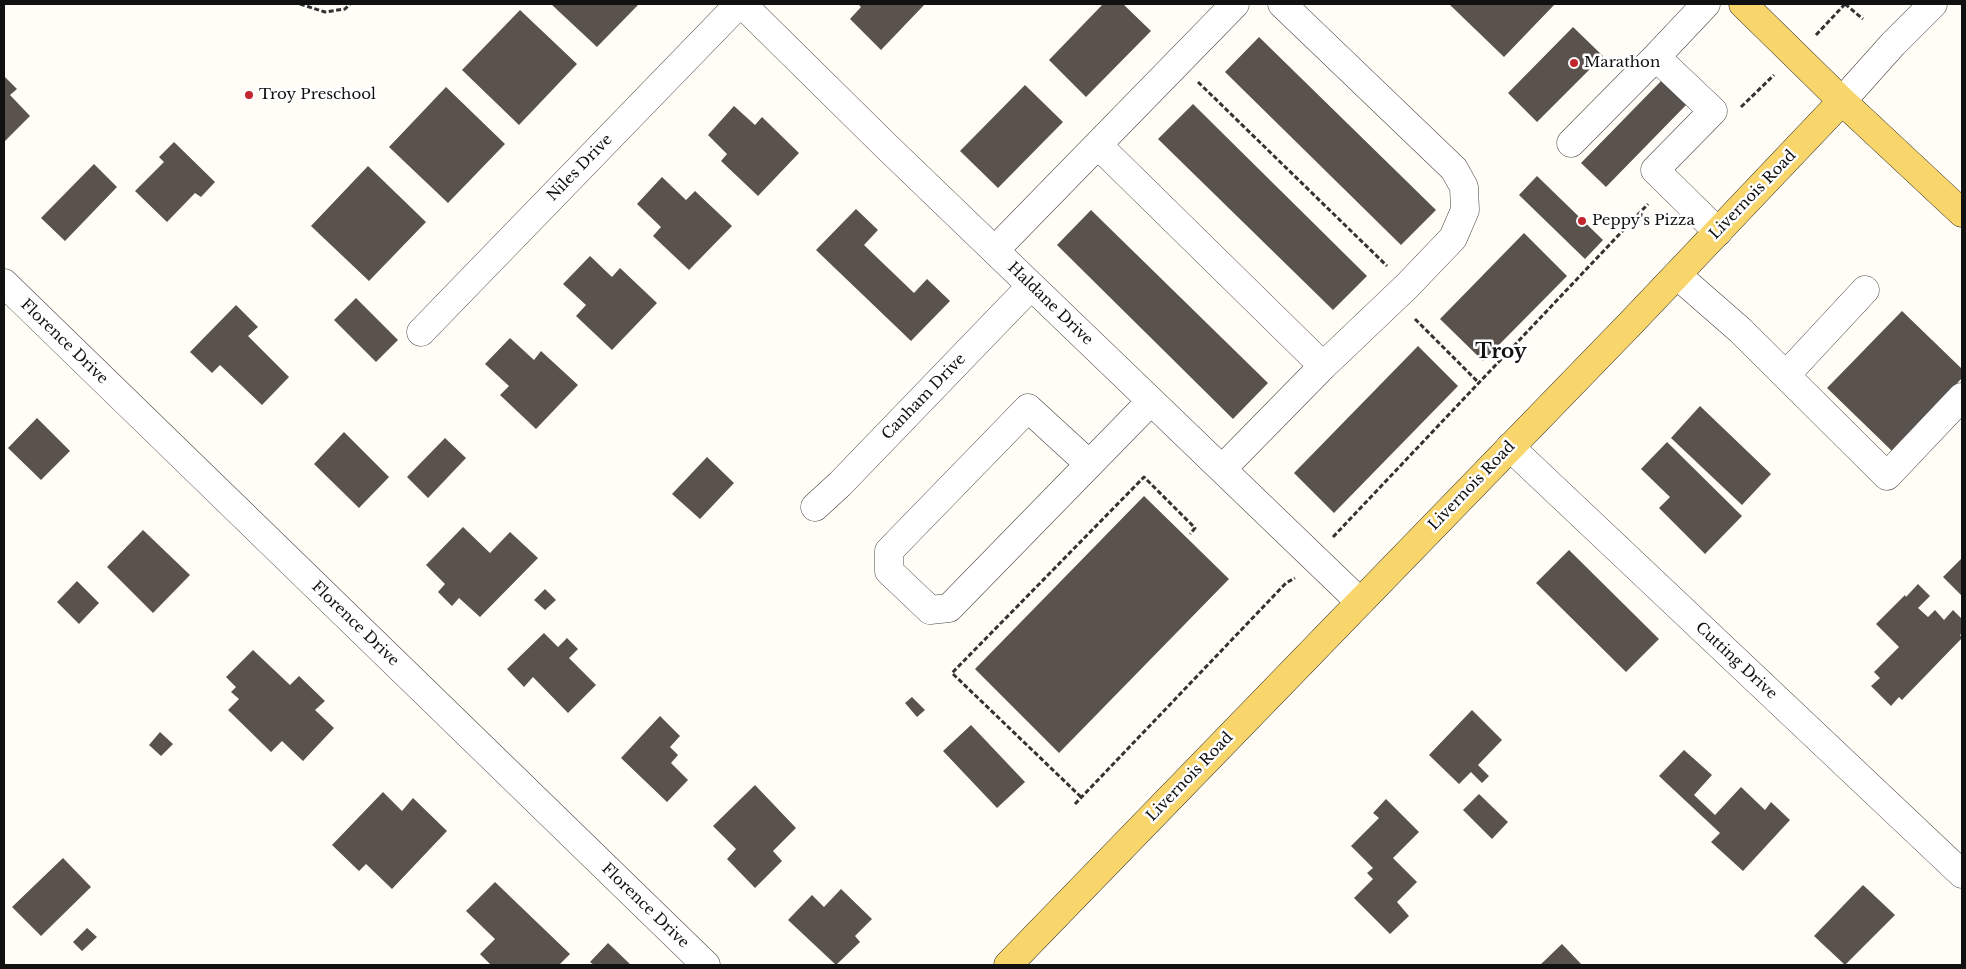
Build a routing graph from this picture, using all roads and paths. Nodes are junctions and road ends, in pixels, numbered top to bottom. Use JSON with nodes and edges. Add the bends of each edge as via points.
{"nodes":[{"id":1,"x":300,"y":4,"type":"edge"},
{"id":2,"x":350,"y":4,"type":"edge"},
{"id":3,"x":741,"y":4,"type":"edge"},
{"id":4,"x":1235,"y":4,"type":"edge"},
{"id":5,"x":1282,"y":4,"type":"edge"},
{"id":6,"x":1706,"y":4,"type":"edge"},
{"id":7,"x":1742,"y":4,"type":"edge"},
{"id":8,"x":1845,"y":4,"type":"edge"},
{"id":9,"x":1933,"y":4,"type":"edge"},
{"id":10,"x":1863,"y":19,"type":"dead end"},
{"id":11,"x":1825,"y":26,"type":"dead end"},
{"id":12,"x":1656,"y":57,"type":"junction"},
{"id":13,"x":1197,"y":82,"type":"dead end"},
{"id":14,"x":1766,"y":82,"type":"dead end"},
{"id":15,"x":1842,"y":102,"type":"junction"},
{"id":16,"x":1735,"y":113,"type":"dead end"},
{"id":17,"x":1570,"y":143,"type":"dead end"},
{"id":18,"x":1098,"y":145,"type":"junction"},
{"id":19,"x":1668,"y":183,"type":"junction"},
{"id":20,"x":1962,"y":213,"type":"edge"},
{"id":21,"x":1718,"y":232,"type":"junction"},
{"id":22,"x":995,"y":250,"type":"junction"},
{"id":23,"x":1390,"y":270,"type":"dead end"},
{"id":24,"x":1677,"y":275,"type":"junction"},
{"id":25,"x":4,"y":283,"type":"edge"},
{"id":26,"x":1031,"y":286,"type":"junction"},
{"id":27,"x":1865,"y":290,"type":"dead end"},
{"id":28,"x":1414,"y":318,"type":"dead end"},
{"id":29,"x":421,"y":332,"type":"dead end"},
{"id":30,"x":1323,"y":366,"type":"junction"},
{"id":31,"x":1786,"y":376,"type":"junction"},
{"id":32,"x":1479,"y":384,"type":"junction"},
{"id":33,"x":1962,"y":397,"type":"edge"},
{"id":34,"x":1151,"y":402,"type":"junction"},
{"id":35,"x":1510,"y":448,"type":"junction"},
{"id":36,"x":1089,"y":464,"type":"junction"},
{"id":37,"x":1222,"y":469,"type":"junction"},
{"id":38,"x":815,"y":507,"type":"dead end"},
{"id":39,"x":1190,"y":534,"type":"dead end"},
{"id":40,"x":1333,"y":538,"type":"dead end"},
{"id":41,"x":1302,"y":574,"type":"dead end"},
{"id":42,"x":1360,"y":602,"type":"junction"},
{"id":43,"x":1081,"y":797,"type":"junction"},
{"id":44,"x":1075,"y":804,"type":"dead end"},
{"id":45,"x":1962,"y":874,"type":"edge"},
{"id":46,"x":706,"y":965,"type":"edge"},
{"id":47,"x":1008,"y":965,"type":"edge"}],
"edges":[{"from":1,"to":2,"type":"path","via":[[324,12],[344,10]]},
{"from":3,"to":22,"type":"street","name":"Haldane Drive"},
{"from":3,"to":29,"type":"street","name":"Niles Drive"},
{"from":4,"to":18,"type":"street"},
{"from":5,"to":30,"type":"street","via":[[1454,169],[1464,187],[1465,210],[1453,238]]},
{"from":6,"to":12,"type":"street"},
{"from":7,"to":15,"type":"main road"},
{"from":8,"to":10,"type":"path"},
{"from":8,"to":11,"type":"path"},
{"from":9,"to":15,"type":"street","name":"Livernois Road"},
{"from":12,"to":17,"type":"street"},
{"from":12,"to":19,"type":"street","via":[[1713,111],[1655,170]]},
{"from":13,"to":23,"type":"path"},
{"from":14,"to":16,"type":"path"},
{"from":15,"to":20,"type":"main road"},
{"from":15,"to":21,"type":"main road","name":"Livernois Road"},
{"from":18,"to":22,"type":"street"},
{"from":18,"to":30,"type":"street"},
{"from":19,"to":21,"type":"street"},
{"from":19,"to":32,"type":"path"},
{"from":21,"to":24,"type":"main road","name":"Livernois Road"},
{"from":22,"to":26,"type":"street","name":"Haldane Drive"},
{"from":24,"to":31,"type":"street"},
{"from":24,"to":35,"type":"main road","name":"Livernois Road"},
{"from":25,"to":46,"type":"street","name":"Florence Drive"},
{"from":26,"to":34,"type":"street","name":"Haldane Drive"},
{"from":26,"to":38,"type":"street","name":"Canham Drive"},
{"from":27,"to":31,"type":"street"},
{"from":28,"to":32,"type":"path"},
{"from":30,"to":37,"type":"street"},
{"from":31,"to":33,"type":"street","via":[[1887,476]]},
{"from":32,"to":40,"type":"path"},
{"from":34,"to":36,"type":"street"},
{"from":34,"to":37,"type":"street","name":"Haldane Drive"},
{"from":35,"to":42,"type":"main road","name":"Livernois Road"},
{"from":35,"to":45,"type":"street","name":"Cutting Drive"},
{"from":36,"to":36,"type":"street","via":[[949,608],[930,610],[889,571],[888,551],[1028,408]]},
{"from":37,"to":42,"type":"street","name":"Haldane Drive"},
{"from":39,"to":43,"type":"path","via":[[1195,528],[1144,477],[952,673]]},
{"from":41,"to":43,"type":"path","via":[[1286,583]]},
{"from":42,"to":47,"type":"main road","name":"Livernois Road"},
{"from":43,"to":44,"type":"path"}]}
